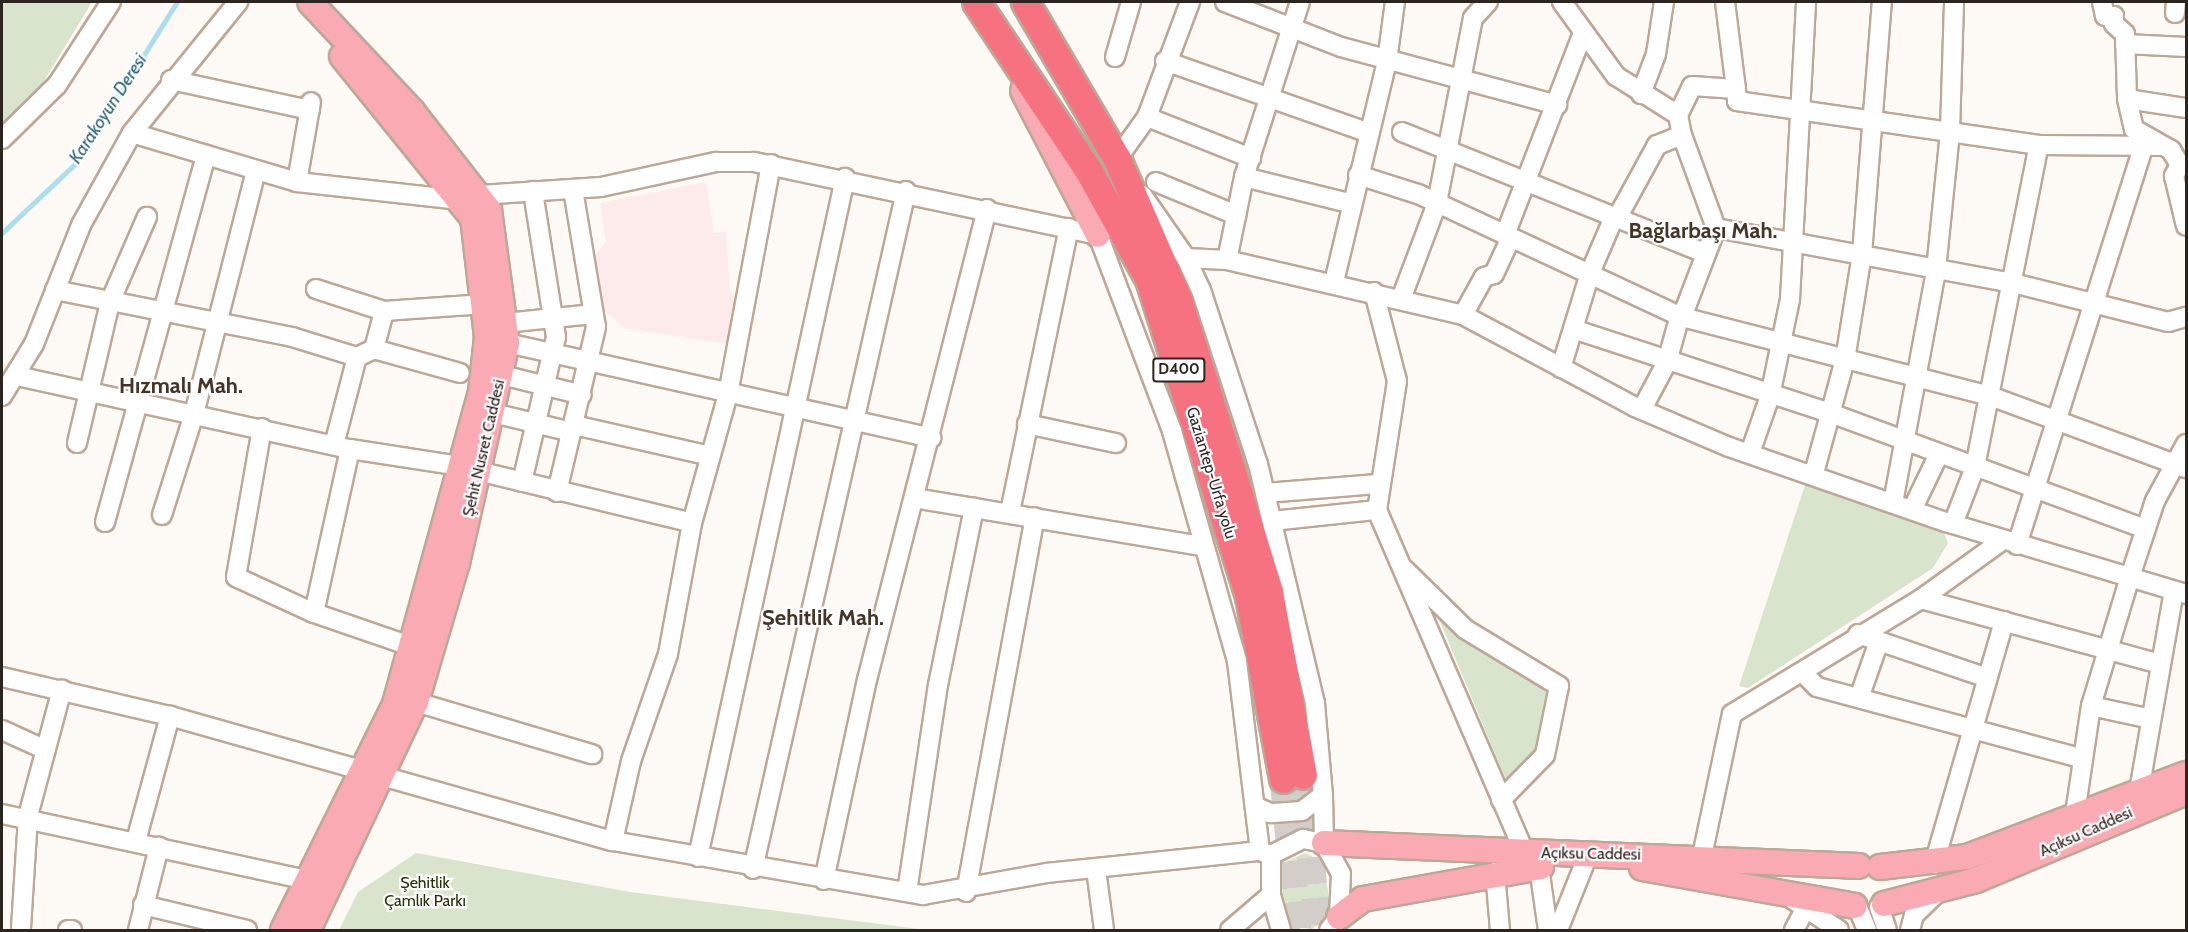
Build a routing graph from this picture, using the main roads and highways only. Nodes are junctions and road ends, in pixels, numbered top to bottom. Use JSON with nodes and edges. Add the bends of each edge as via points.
{"nodes":[{"id":1,"x":296,"y":2,"type":"edge"},
{"id":2,"x":310,"y":2,"type":"edge"},
{"id":3,"x":1027,"y":2,"type":"edge"},
{"id":4,"x":977,"y":3,"type":"edge"},
{"id":5,"x":470,"y":197,"type":"junction"},
{"id":6,"x":1098,"y":235,"type":"road end"},
{"id":7,"x":469,"y":469,"type":"junction"},
{"id":8,"x":375,"y":773,"type":"junction"},
{"id":9,"x":2187,"y":774,"type":"edge"},
{"id":10,"x":2187,"y":792,"type":"edge"},
{"id":11,"x":1324,"y":843,"type":"road end"},
{"id":12,"x":1531,"y":860,"type":"junction"},
{"id":13,"x":1869,"y":867,"type":"junction"},
{"id":14,"x":1869,"y":906,"type":"junction"},
{"id":15,"x":1336,"y":926,"type":"edge"},
{"id":16,"x":282,"y":930,"type":"edge"},
{"id":17,"x":308,"y":930,"type":"edge"}],
"edges":[{"from":1,"to":5,"type":"main road","name":"Şehit Nusret Caddesi"},
{"from":2,"to":5,"type":"main road","name":"Şehit Nusret Caddesi","via":[[390,86]]},
{"from":3,"to":4,"type":"highway","name":"Gaziantep-Urfa yolu","number":"D400","via":[[1117,159],[1178,299],[1269,592],[1293,777],[1249,597],[1149,279],[1088,170]]},
{"from":4,"to":6,"type":"main road"},
{"from":5,"to":7,"type":"main road","name":"Şehit Nusret Caddesi","via":[[487,337]]},
{"from":5,"to":7,"type":"main road","name":"Şehit Nusret Caddesi","via":[[489,210],[506,333],[493,413]]},
{"from":7,"to":8,"type":"main road","name":"Şehit Nusret Caddesi"},
{"from":7,"to":8,"type":"main road","name":"Şehit Nusret Caddesi","via":[[416,702]]},
{"from":8,"to":16,"type":"main road","name":"Şehit Nusret Caddesi"},
{"from":8,"to":17,"type":"main road","name":"Şehit Nusret Caddesi"},
{"from":9,"to":13,"type":"main road","name":"Açıksu Caddesi","via":[[2008,843],[1934,864]]},
{"from":10,"to":14,"type":"main road","name":"Açıksu Caddesi","via":[[1940,891]]},
{"from":11,"to":12,"type":"main road","name":"Açıksu Caddesi"},
{"from":12,"to":13,"type":"main road","name":"Açıksu Caddesi","via":[[1702,856]]},
{"from":12,"to":14,"type":"main road","name":"Açıksu Caddesi","via":[[1652,869],[1785,896]]},
{"from":12,"to":15,"type":"main road","name":"Açıksu Caddesi","via":[[1495,872],[1363,899]]},
{"from":13,"to":14,"type":"main road","via":[[1891,882]]},
{"from":13,"to":14,"type":"main road","via":[[1845,885]]}]}
